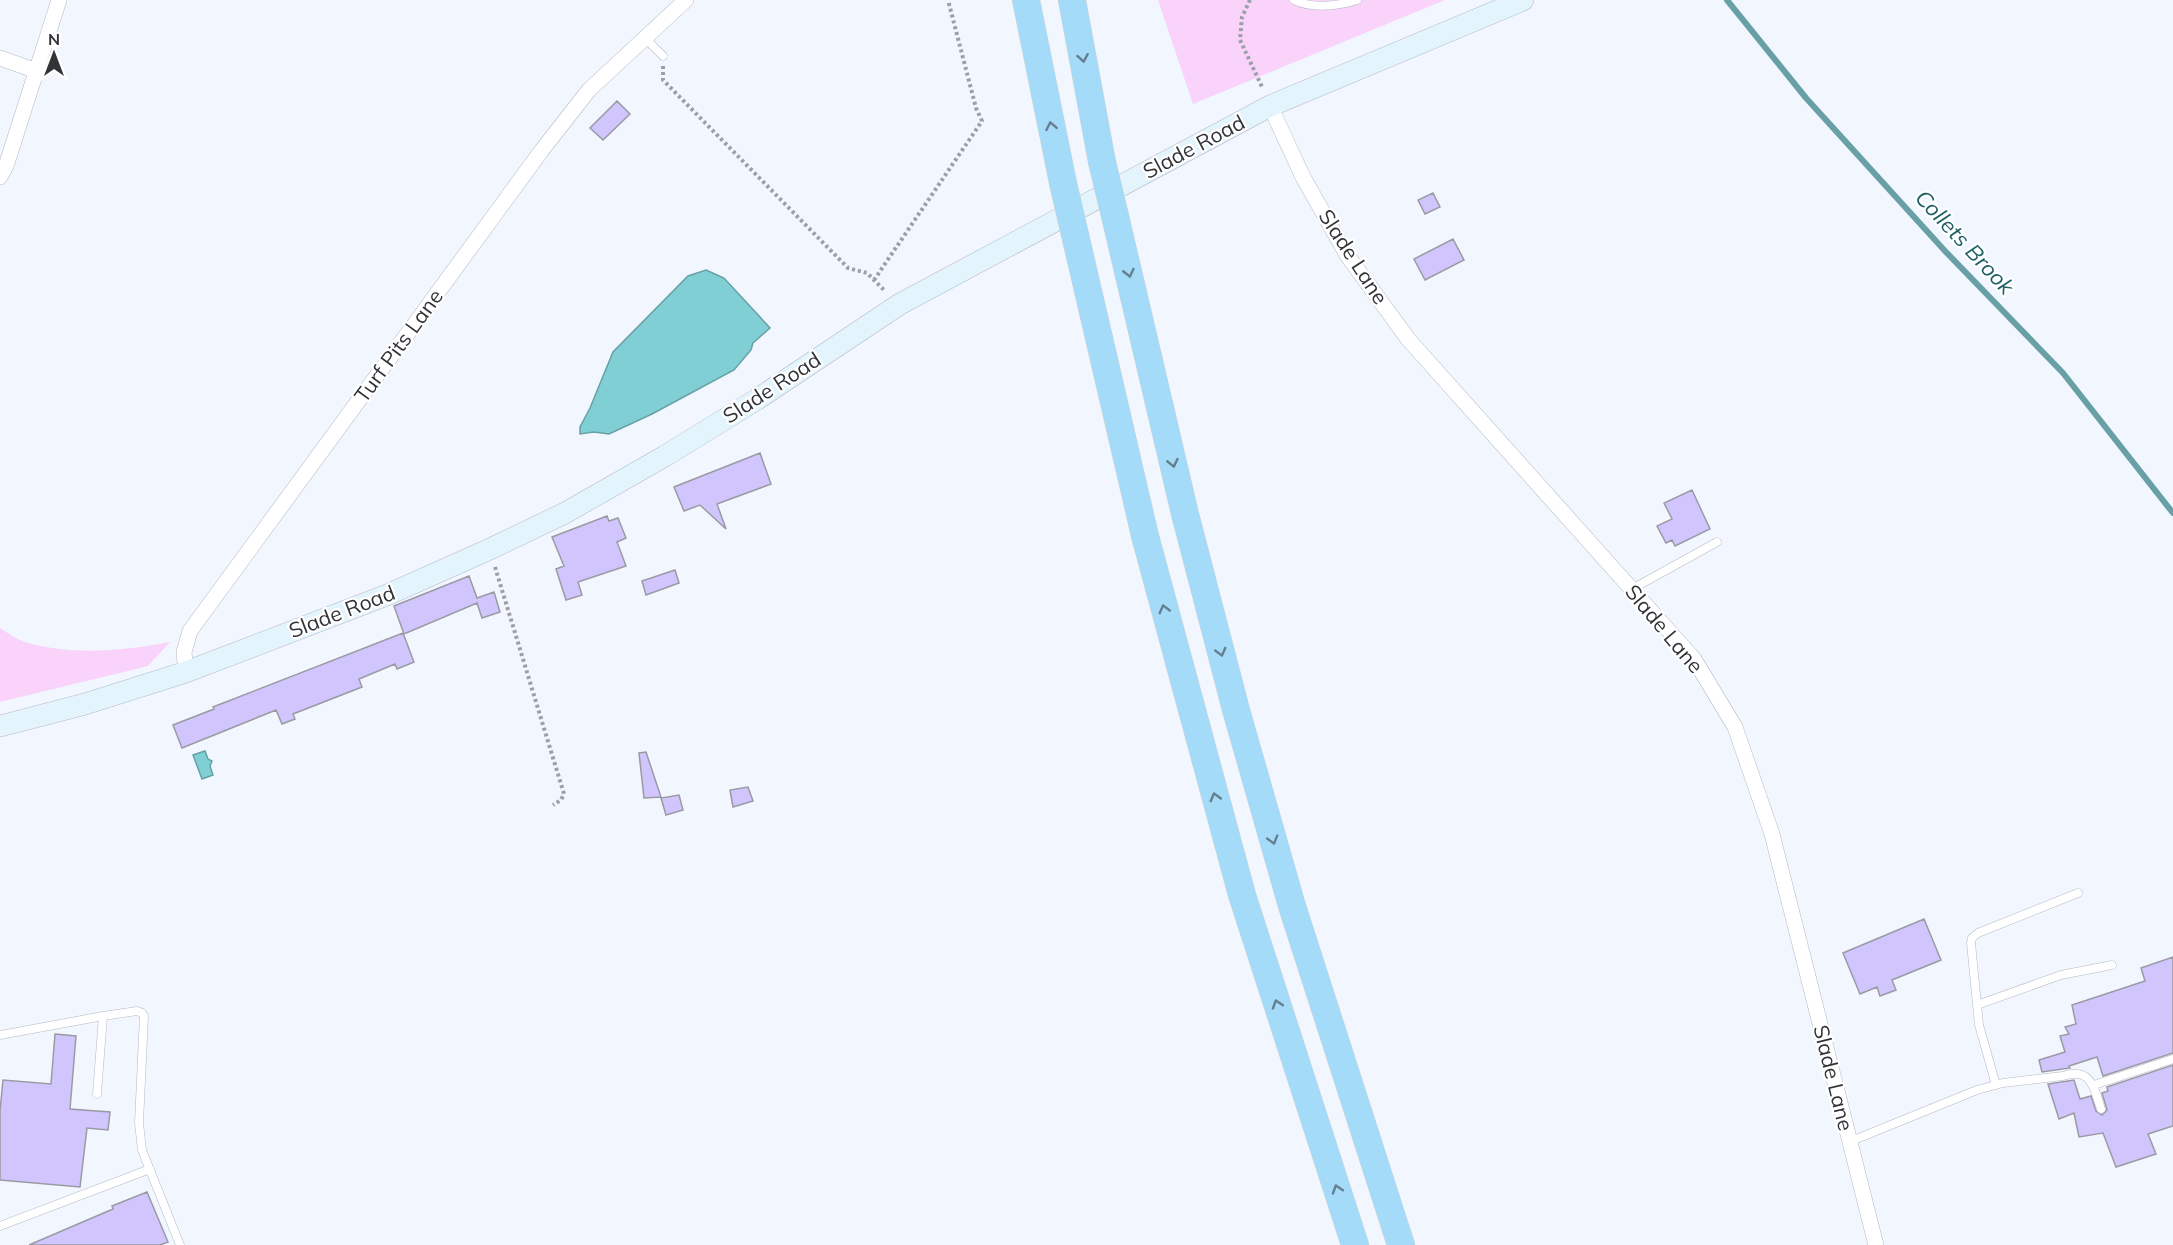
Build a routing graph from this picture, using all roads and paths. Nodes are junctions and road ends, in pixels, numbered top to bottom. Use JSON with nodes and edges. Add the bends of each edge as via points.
{"nodes":[{"id":1,"x":59,"y":0,"type":"edge"},
{"id":2,"x":686,"y":0,"type":"edge"},
{"id":3,"x":948,"y":0,"type":"edge"},
{"id":4,"x":1026,"y":0,"type":"edge"},
{"id":5,"x":1072,"y":0,"type":"edge"},
{"id":6,"x":1250,"y":0,"type":"edge"},
{"id":7,"x":1294,"y":0,"type":"edge"},
{"id":8,"x":1357,"y":0,"type":"edge"},
{"id":9,"x":1523,"y":0,"type":"edge"},
{"id":10,"x":645,"y":38,"type":"junction"},
{"id":11,"x":663,"y":56,"type":"joint"},
{"id":12,"x":0,"y":58,"type":"edge"},
{"id":13,"x":37,"y":71,"type":"junction"},
{"id":14,"x":1270,"y":106,"type":"junction"},
{"id":15,"x":0,"y":177,"type":"edge"},
{"id":16,"x":874,"y":280,"type":"junction"},
{"id":17,"x":900,"y":304,"type":"junction"},
{"id":18,"x":1717,"y":542,"type":"dead end"},
{"id":19,"x":490,"y":549,"type":"junction"},
{"id":20,"x":1632,"y":589,"type":"junction"},
{"id":21,"x":186,"y":672,"type":"junction"},
{"id":22,"x":0,"y":726,"type":"edge"},
{"id":23,"x":553,"y":805,"type":"dead end"},
{"id":24,"x":2078,"y":893,"type":"dead end"},
{"id":25,"x":2112,"y":965,"type":"dead end"},
{"id":26,"x":1977,"y":1005,"type":"junction"},
{"id":27,"x":102,"y":1016,"type":"junction"},
{"id":28,"x":0,"y":1035,"type":"edge"},
{"id":29,"x":2173,"y":1059,"type":"edge"},
{"id":30,"x":1996,"y":1084,"type":"junction"},
{"id":31,"x":2094,"y":1085,"type":"junction"},
{"id":32,"x":97,"y":1094,"type":"dead end"},
{"id":33,"x":2101,"y":1109,"type":"dead end"},
{"id":34,"x":1849,"y":1142,"type":"junction"},
{"id":35,"x":150,"y":1169,"type":"junction"},
{"id":36,"x":0,"y":1226,"type":"edge"},
{"id":37,"x":180,"y":1245,"type":"edge"},
{"id":38,"x":1355,"y":1245,"type":"edge"},
{"id":39,"x":1401,"y":1245,"type":"edge"},
{"id":40,"x":1876,"y":1245,"type":"edge"}],
"edges":[{"from":1,"to":13,"type":"street"},
{"from":2,"to":10,"type":"street","name":"Turf Pits Lane"},
{"from":3,"to":16,"type":"path","via":[[982,121]]},
{"from":38,"to":4,"type":"highway","one_way":true,"bridge":true,"via":[[1236,873],[1145,536],[1063,183]]},
{"from":5,"to":39,"type":"highway","one_way":true,"bridge":true,"via":[[1102,162],[1236,710],[1292,906]]},
{"from":6,"to":14,"type":"path","via":[[1242,17],[1240,40]]},
{"from":7,"to":8,"type":"lane","via":[[1322,5],[1344,5]]},
{"from":9,"to":14,"type":"main road","name":"Slade Road","via":[[1492,9]]},
{"from":10,"to":11,"type":"lane"},
{"from":10,"to":21,"type":"street","name":"Turf Pits Lane","via":[[589,90],[542,150],[190,631],[183,652]]},
{"from":11,"to":16,"type":"path","via":[[663,80],[848,268],[867,273]]},
{"from":12,"to":13,"type":"street"},
{"from":13,"to":15,"type":"street"},
{"from":14,"to":17,"type":"main road","name":"Slade Road"},
{"from":14,"to":20,"type":"street","name":"Slade Lane","via":[[1303,177],[1347,255],[1408,339]]},
{"from":16,"to":17,"type":"path"},
{"from":17,"to":19,"type":"main road","name":"Slade Road","via":[[665,456],[565,513]]},
{"from":18,"to":20,"type":"lane"},
{"from":19,"to":21,"type":"main road","name":"Slade Road","via":[[387,596]]},
{"from":19,"to":23,"type":"path","via":[[564,794]]},
{"from":20,"to":34,"type":"street","name":"Slade Lane","via":[[1694,659],[1735,727],[1772,834]]},
{"from":21,"to":22,"type":"main road","name":"Slade Road"},
{"from":24,"to":26,"type":"lane","via":[[1972,938]]},
{"from":25,"to":26,"type":"lane","via":[[2061,975]]},
{"from":26,"to":30,"type":"lane"},
{"from":27,"to":28,"type":"lane"},
{"from":27,"to":32,"type":"lane"},
{"from":27,"to":35,"type":"lane","via":[[137,1011],[144,1016],[139,1123],[142,1150]]},
{"from":29,"to":31,"type":"lane"},
{"from":30,"to":31,"type":"lane","via":[[2080,1073]]},
{"from":30,"to":34,"type":"lane"},
{"from":31,"to":33,"type":"lane"},
{"from":34,"to":40,"type":"street","name":"Slade Lane"},
{"from":35,"to":36,"type":"lane"},
{"from":35,"to":37,"type":"lane"}]}
